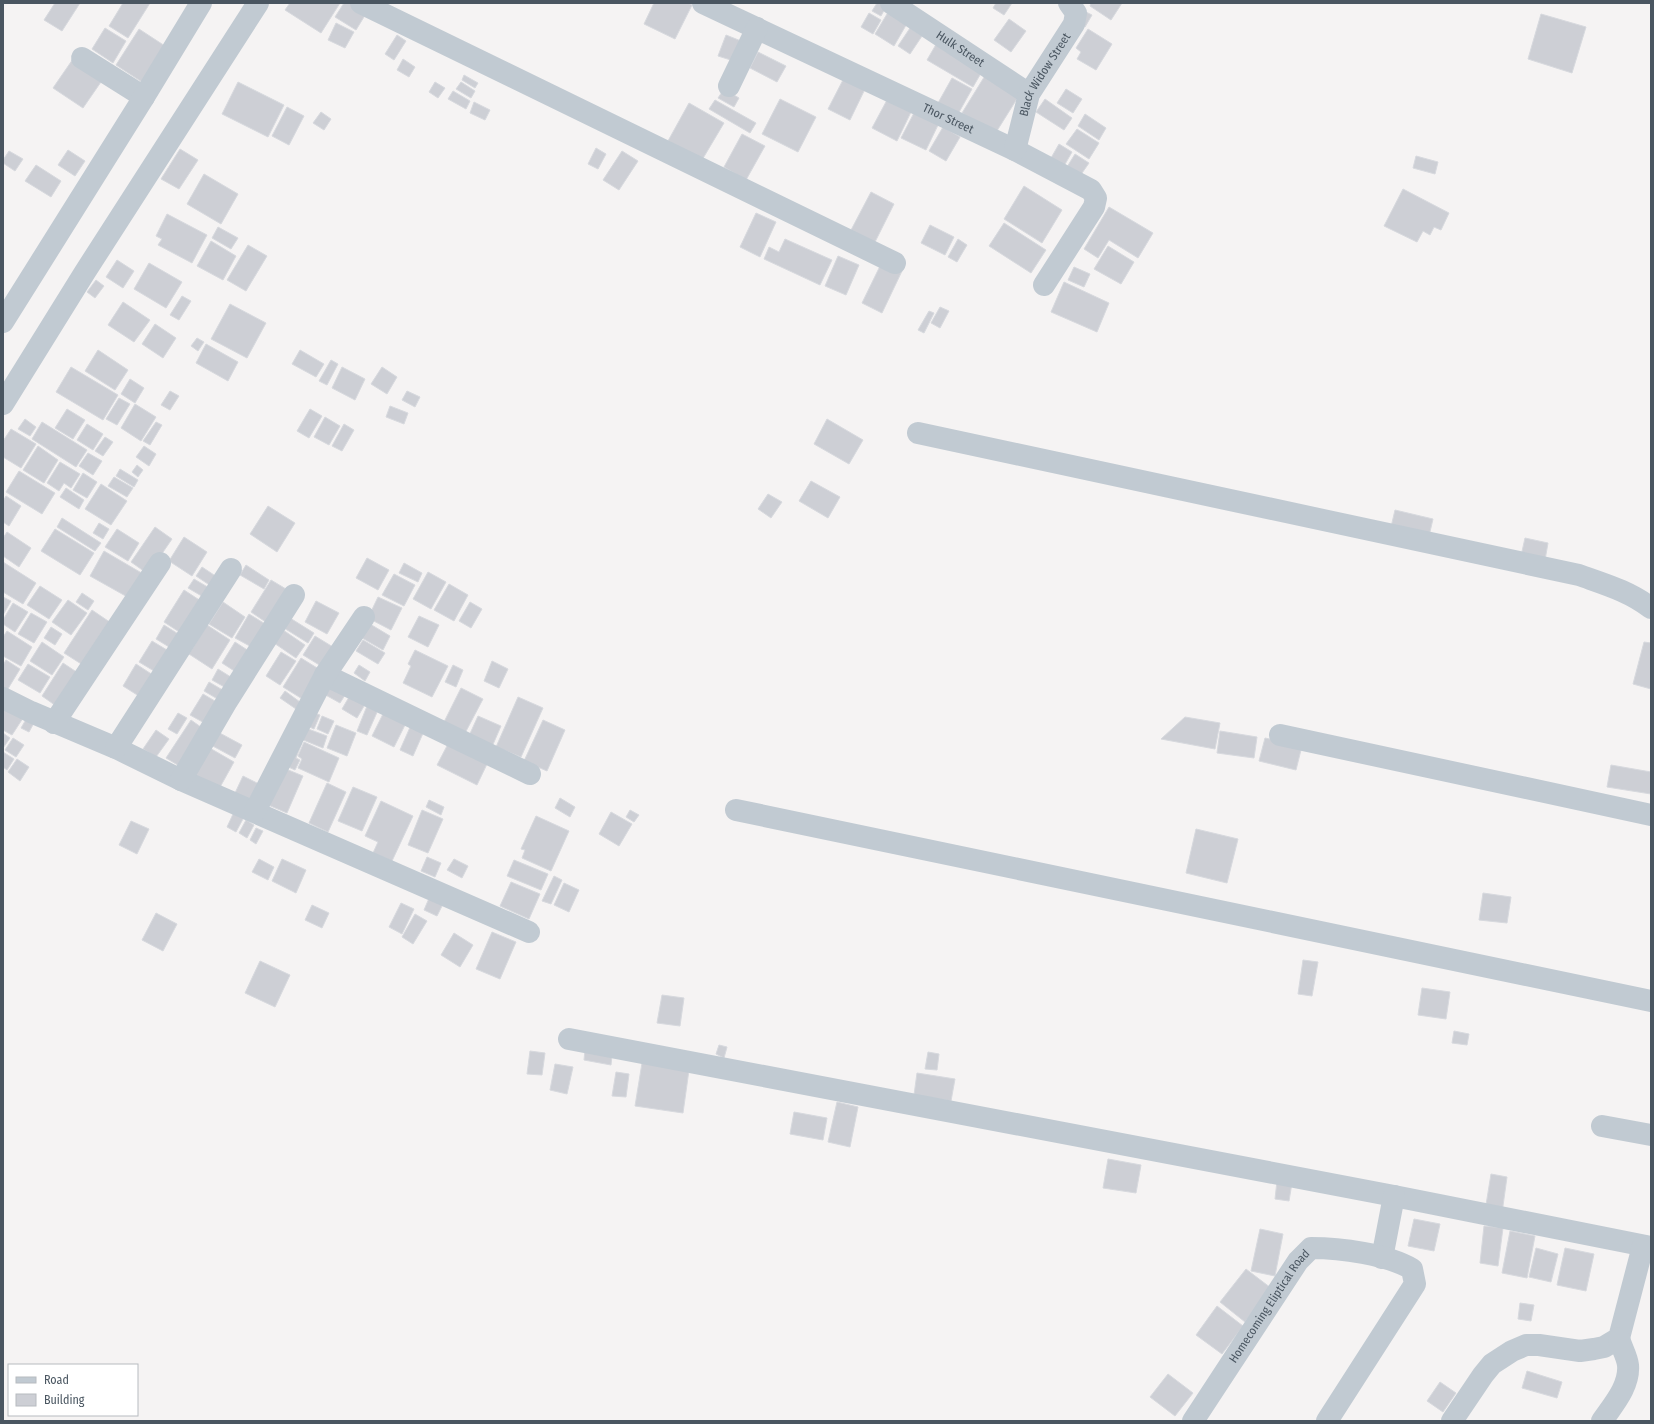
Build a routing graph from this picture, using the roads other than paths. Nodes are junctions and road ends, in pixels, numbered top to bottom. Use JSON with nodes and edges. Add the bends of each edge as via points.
{"nodes":[{"id":1,"x":258,"y":3,"type":"edge"},
{"id":2,"x":361,"y":3,"type":"edge"},
{"id":3,"x":703,"y":3,"type":"edge"},
{"id":4,"x":891,"y":3,"type":"edge"},
{"id":5,"x":1069,"y":3,"type":"edge"},
{"id":6,"x":192,"y":7,"type":"edge"},
{"id":7,"x":757,"y":28,"type":"junction"},
{"id":8,"x":82,"y":58,"type":"dead end"},
{"id":9,"x":729,"y":86,"type":"dead end"},
{"id":10,"x":1029,"y":94,"type":"junction"},
{"id":11,"x":144,"y":97,"type":"junction"},
{"id":12,"x":1015,"y":150,"type":"junction"},
{"id":13,"x":895,"y":263,"type":"dead end"},
{"id":14,"x":1044,"y":285,"type":"dead end"},
{"id":15,"x":3,"y":322,"type":"edge"},
{"id":16,"x":3,"y":404,"type":"edge"},
{"id":17,"x":918,"y":433,"type":"dead end"},
{"id":18,"x":160,"y":562,"type":"dead end"},
{"id":19,"x":231,"y":569,"type":"dead end"},
{"id":20,"x":294,"y":595,"type":"dead end"},
{"id":21,"x":1651,"y":608,"type":"edge"},
{"id":22,"x":364,"y":617,"type":"dead end"},
{"id":23,"x":325,"y":675,"type":"junction"},
{"id":24,"x":3,"y":698,"type":"edge"},
{"id":25,"x":54,"y":722,"type":"junction"},
{"id":26,"x":1280,"y":735,"type":"dead end"},
{"id":27,"x":116,"y":748,"type":"junction"},
{"id":28,"x":530,"y":774,"type":"dead end"},
{"id":29,"x":181,"y":780,"type":"junction"},
{"id":30,"x":736,"y":810,"type":"dead end"},
{"id":31,"x":255,"y":812,"type":"junction"},
{"id":32,"x":1651,"y":814,"type":"edge"},
{"id":33,"x":529,"y":932,"type":"dead end"},
{"id":34,"x":1651,"y":1001,"type":"edge"},
{"id":35,"x":569,"y":1040,"type":"dead end"},
{"id":36,"x":1602,"y":1126,"type":"dead end"},
{"id":37,"x":1651,"y":1135,"type":"edge"},
{"id":38,"x":1394,"y":1196,"type":"junction"},
{"id":39,"x":1647,"y":1246,"type":"edge"},
{"id":40,"x":1382,"y":1258,"type":"junction"},
{"id":41,"x":1618,"y":1338,"type":"junction"},
{"id":42,"x":1193,"y":1421,"type":"edge"},
{"id":43,"x":1327,"y":1421,"type":"edge"},
{"id":44,"x":1452,"y":1421,"type":"edge"},
{"id":45,"x":1602,"y":1421,"type":"edge"}],
"edges":[{"from":1,"to":16,"type":"street"},
{"from":2,"to":13,"type":"street"},
{"from":3,"to":7,"type":"street","name":"Thor Street"},
{"from":4,"to":10,"type":"street","name":"Hulk Street"},
{"from":5,"to":10,"type":"street","name":"Black Widow Street","via":[[1076,13],[1074,24]]},
{"from":6,"to":11,"type":"street"},
{"from":7,"to":9,"type":"street"},
{"from":7,"to":12,"type":"street","name":"Thor Street"},
{"from":8,"to":11,"type":"street"},
{"from":10,"to":12,"type":"street","name":"Black Widow Street"},
{"from":11,"to":15,"type":"street"},
{"from":12,"to":14,"type":"street","name":"Thor Street","via":[[1091,190],[1096,198],[1094,207]]},
{"from":17,"to":21,"type":"street","via":[[1579,575],[1620,589]]},
{"from":18,"to":25,"type":"street"},
{"from":19,"to":27,"type":"street"},
{"from":20,"to":29,"type":"street"},
{"from":22,"to":23,"type":"street"},
{"from":23,"to":28,"type":"street"},
{"from":23,"to":31,"type":"street"},
{"from":24,"to":25,"type":"street"},
{"from":25,"to":27,"type":"street"},
{"from":26,"to":32,"type":"street"},
{"from":27,"to":29,"type":"street"},
{"from":29,"to":31,"type":"street"},
{"from":30,"to":34,"type":"street"},
{"from":31,"to":33,"type":"street"},
{"from":35,"to":38,"type":"street"},
{"from":36,"to":37,"type":"street"},
{"from":38,"to":39,"type":"street"},
{"from":38,"to":40,"type":"street"},
{"from":39,"to":41,"type":"street"},
{"from":40,"to":42,"type":"street","name":"Homecoming Eliptical Road","via":[[1331,1248],[1310,1248],[1298,1261]]},
{"from":40,"to":43,"type":"street","name":"Homecoming Eliptical Road","via":[[1400,1262],[1412,1269],[1415,1284]]},
{"from":41,"to":44,"type":"street","via":[[1604,1347],[1580,1351],[1538,1345],[1526,1345],[1512,1351],[1492,1364]]},
{"from":41,"to":45,"type":"street","via":[[1628,1364],[1628,1376]]}]}
